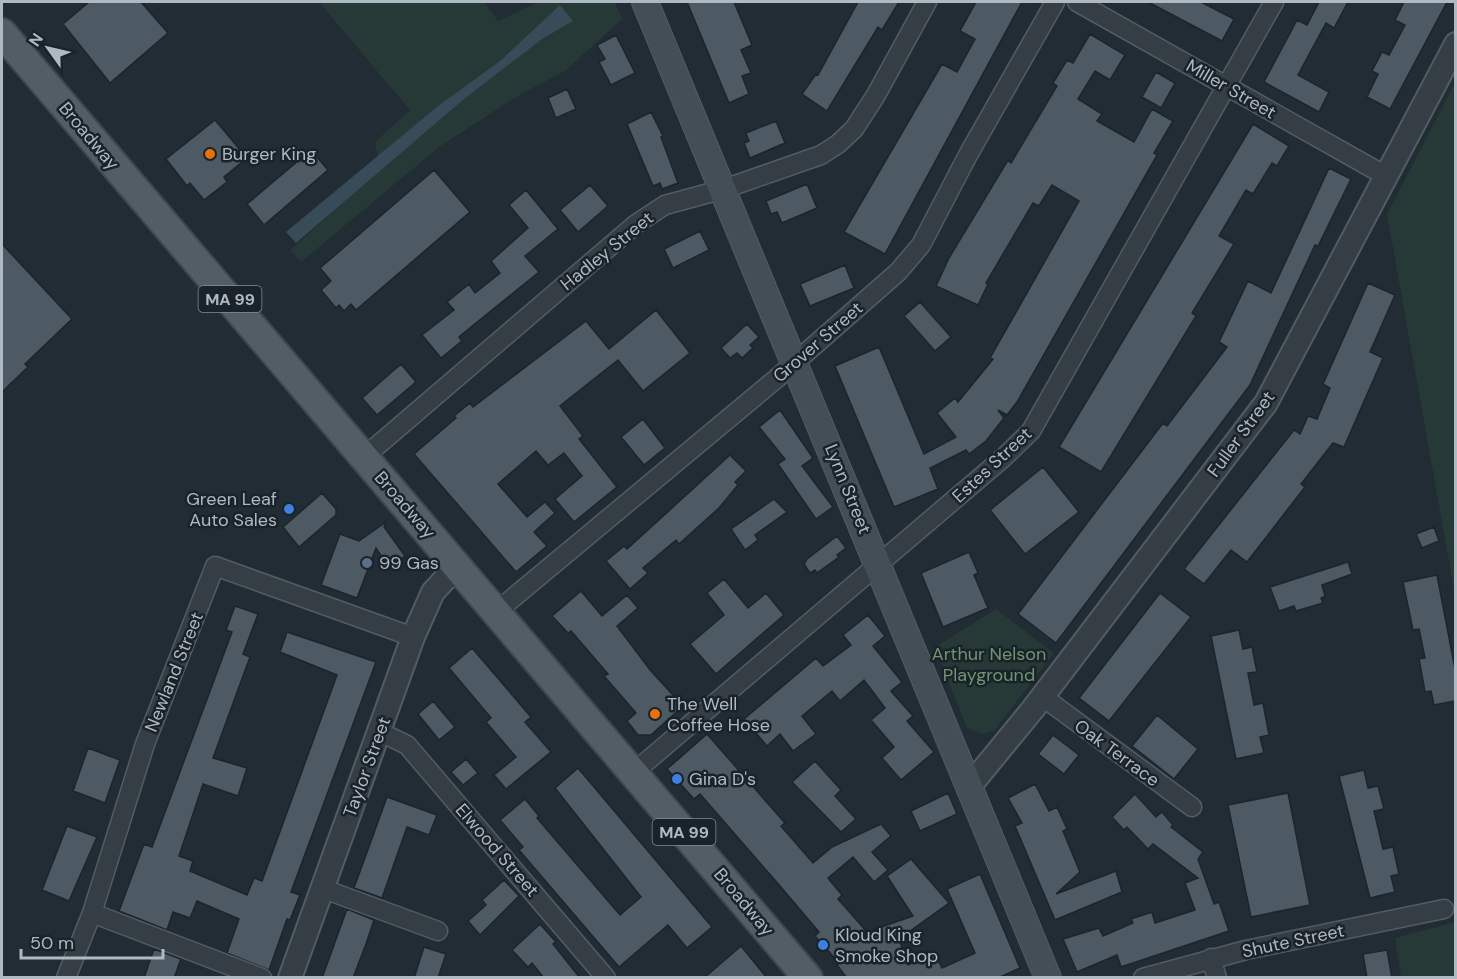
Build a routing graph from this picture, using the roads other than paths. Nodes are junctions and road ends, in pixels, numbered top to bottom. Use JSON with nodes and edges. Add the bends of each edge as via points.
{"nodes":[{"id":1,"x":645,"y":2,"type":"edge"},
{"id":2,"x":927,"y":2,"type":"edge"},
{"id":3,"x":1055,"y":2,"type":"edge"},
{"id":4,"x":1077,"y":2,"type":"edge"},
{"id":5,"x":1274,"y":2,"type":"edge"},
{"id":6,"x":2,"y":33,"type":"edge"},
{"id":7,"x":1455,"y":44,"type":"edge"},
{"id":8,"x":1226,"y":86,"type":"junction"},
{"id":9,"x":1386,"y":176,"type":"junction"},
{"id":10,"x":724,"y":189,"type":"junction"},
{"id":11,"x":795,"y":360,"type":"junction"},
{"id":12,"x":363,"y":457,"type":"junction"},
{"id":13,"x":879,"y":565,"type":"junction"},
{"id":14,"x":458,"y":566,"type":"junction"},
{"id":15,"x":496,"y":612,"type":"junction"},
{"id":16,"x":413,"y":637,"type":"junction"},
{"id":17,"x":1042,"y":698,"type":"junction"},
{"id":18,"x":380,"y":732,"type":"junction"},
{"id":19,"x":633,"y":772,"type":"junction"},
{"id":20,"x":969,"y":787,"type":"junction"},
{"id":21,"x":1192,"y":807,"type":"dead end"},
{"id":22,"x":321,"y":888,"type":"junction"},
{"id":23,"x":1444,"y":909,"type":"dead end"},
{"id":24,"x":92,"y":914,"type":"junction"},
{"id":25,"x":438,"y":931,"type":"dead end"},
{"id":26,"x":1211,"y":958,"type":"junction"},
{"id":27,"x":66,"y":978,"type":"edge"},
{"id":28,"x":262,"y":978,"type":"edge"},
{"id":29,"x":290,"y":978,"type":"edge"},
{"id":30,"x":606,"y":978,"type":"edge"},
{"id":31,"x":808,"y":978,"type":"edge"},
{"id":32,"x":1048,"y":978,"type":"edge"},
{"id":33,"x":1143,"y":978,"type":"edge"},
{"id":34,"x":1217,"y":978,"type":"edge"}],
"edges":[{"from":1,"to":10,"type":"main road","name":"Lynn Street"},
{"from":2,"to":10,"type":"street","name":"Hadley Street","via":[[876,95],[854,129],[838,144],[821,155]]},
{"from":3,"to":11,"type":"street","name":"Grover Street","via":[[921,245],[898,272]]},
{"from":4,"to":8,"type":"street","name":"Miller Street"},
{"from":5,"to":8,"type":"street","name":"Estes Street"},
{"from":6,"to":12,"type":"main road","name":"Broadway","number":"MA 99"},
{"from":7,"to":9,"type":"street","name":"Fuller Street"},
{"from":8,"to":9,"type":"street","name":"Miller Street"},
{"from":8,"to":13,"type":"street","name":"Estes Street","via":[[1031,431]]},
{"from":9,"to":17,"type":"street","name":"Fuller Street","via":[[1266,403]]},
{"from":10,"to":11,"type":"main road","name":"Lynn Street"},
{"from":10,"to":12,"type":"street","name":"Hadley Street","via":[[665,205],[636,224]]},
{"from":11,"to":13,"type":"main road","name":"Lynn Street"},
{"from":11,"to":15,"type":"street","name":"Grover Street"},
{"from":12,"to":14,"type":"main road","name":"Broadway","number":"MA 99"},
{"from":13,"to":19,"type":"street","name":"Estes Street"},
{"from":13,"to":20,"type":"main road","name":"Lynn Street"},
{"from":14,"to":15,"type":"main road","name":"Broadway","number":"MA 99"},
{"from":14,"to":16,"type":"street","name":"Taylor Street","via":[[433,592]]},
{"from":15,"to":19,"type":"main road","name":"Broadway","number":"MA 99"},
{"from":16,"to":18,"type":"street","name":"Taylor Street"},
{"from":16,"to":24,"type":"street","name":"Newland Street","via":[[215,566],[145,744]]},
{"from":17,"to":20,"type":"street","name":"Fuller Street"},
{"from":17,"to":21,"type":"street","name":"Oak Terrace"},
{"from":18,"to":22,"type":"street","name":"Taylor Street"},
{"from":18,"to":30,"type":"street","name":"Elwood Street","via":[[407,745]]},
{"from":19,"to":31,"type":"main road","name":"Broadway","number":"MA 99"},
{"from":20,"to":32,"type":"main road","name":"Lynn Street"},
{"from":22,"to":25,"type":"street"},
{"from":22,"to":29,"type":"street","name":"Taylor Street"},
{"from":23,"to":26,"type":"street","name":"Shute Street"},
{"from":24,"to":27,"type":"street","name":"Newland Street"},
{"from":24,"to":28,"type":"street"},
{"from":26,"to":33,"type":"street","name":"Shute Street"},
{"from":26,"to":34,"type":"street"}]}
